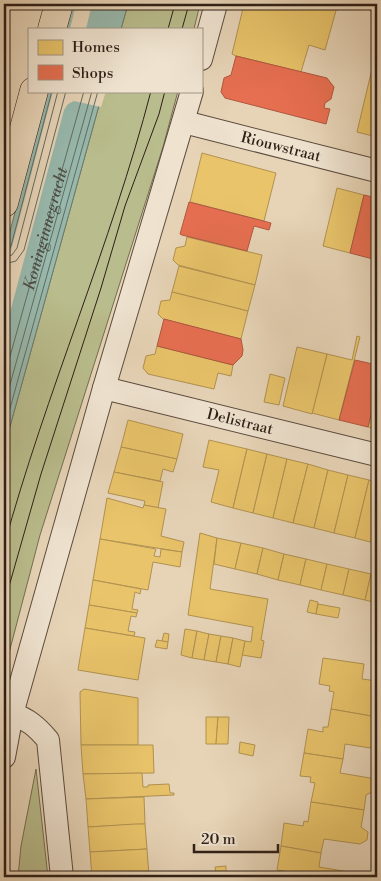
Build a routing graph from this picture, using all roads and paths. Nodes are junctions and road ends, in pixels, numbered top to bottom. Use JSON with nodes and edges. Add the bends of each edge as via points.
{"nodes":[{"id":1,"x":59,"y":4,"type":"edge"},
{"id":2,"x":216,"y":4,"type":"edge"},
{"id":3,"x":52,"y":28,"type":"edge"},
{"id":4,"x":202,"y":55,"type":"edge"},
{"id":5,"x":34,"y":92,"type":"edge"},
{"id":6,"x":192,"y":92,"type":"edge"},
{"id":7,"x":184,"y":122,"type":"junction"},
{"id":8,"x":377,"y":171,"type":"edge"},
{"id":9,"x":4,"y":203,"type":"edge"},
{"id":10,"x":104,"y":388,"type":"junction"},
{"id":11,"x":377,"y":455,"type":"edge"},
{"id":12,"x":12,"y":714,"type":"junction"},
{"id":13,"x":4,"y":757,"type":"edge"},
{"id":14,"x":62,"y":877,"type":"edge"}],
"edges":[{"from":1,"to":3,"type":"main road"},
{"from":2,"to":4,"type":"street"},
{"from":5,"to":9,"type":"main road"},
{"from":6,"to":7,"type":"street"},
{"from":7,"to":8,"type":"street","name":"Riouwstraat"},
{"from":7,"to":10,"type":"street"},
{"from":10,"to":11,"type":"street","name":"Delistraat"},
{"from":10,"to":12,"type":"street"},
{"from":12,"to":13,"type":"street"},
{"from":12,"to":14,"type":"street","via":[[34,725],[48,740]]}]}
